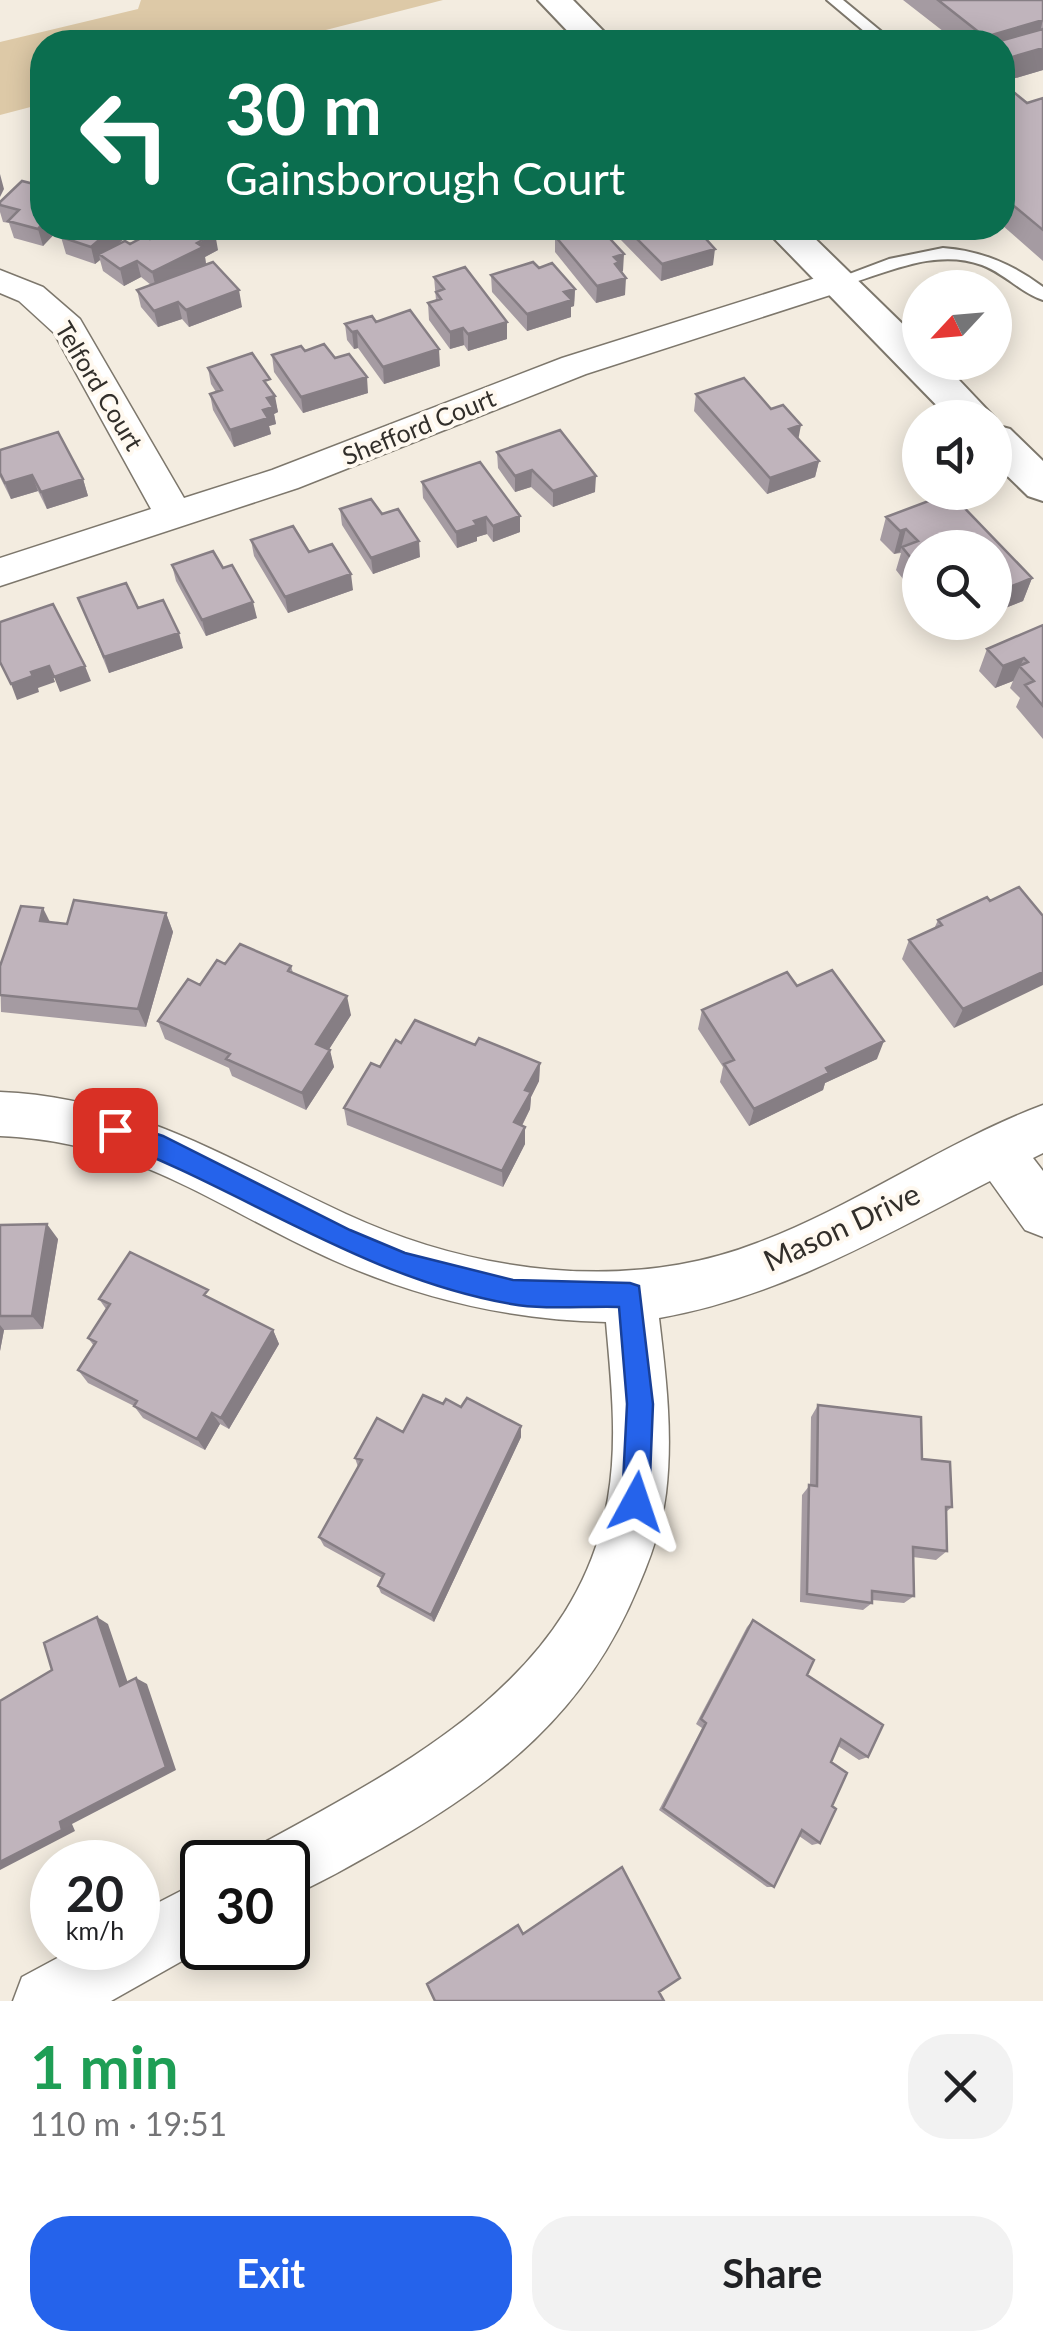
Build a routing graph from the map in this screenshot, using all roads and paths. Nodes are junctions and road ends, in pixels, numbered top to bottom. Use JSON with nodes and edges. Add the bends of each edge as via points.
{"nodes":[{"id":1,"x":554,"y":0,"type":"edge"},
{"id":2,"x":834,"y":0,"type":"edge"},
{"id":3,"x":585,"y":30,"type":"edge"},
{"id":4,"x":871,"y":30,"type":"edge"},
{"id":5,"x":795,"y":240,"type":"edge"},
{"id":6,"x":0,"y":280,"type":"edge"},
{"id":7,"x":837,"y":282,"type":"junction"},
{"id":8,"x":1043,"y":295,"type":"edge"},
{"id":9,"x":956,"y":400,"type":"edge"},
{"id":10,"x":1012,"y":456,"type":"edge"},
{"id":11,"x":1043,"y":486,"type":"edge"},
{"id":12,"x":174,"y":515,"type":"junction"},
{"id":13,"x":0,"y":572,"type":"edge"},
{"id":14,"x":0,"y":1114,"type":"edge"},
{"id":15,"x":1043,"y":1128,"type":"edge"},
{"id":16,"x":998,"y":1152,"type":"junction"},
{"id":17,"x":1043,"y":1213,"type":"edge"},
{"id":18,"x":630,"y":1295,"type":"junction"},
{"id":19,"x":310,"y":1854,"type":"edge"},
{"id":20,"x":180,"y":1925,"type":"edge"},
{"id":21,"x":46,"y":2001,"type":"edge"}],
"edges":[{"from":1,"to":3,"type":"street"},
{"from":2,"to":4,"type":"lane"},
{"from":5,"to":7,"type":"street"},
{"from":6,"to":12,"type":"street","name":"Telford Court","via":[[31,294],[68,327]]},
{"from":7,"to":8,"type":"lane","via":[[919,256],[967,253],[1011,268]]},
{"from":7,"to":9,"type":"street"},
{"from":7,"to":12,"type":"street","name":"Shefford Court","via":[[574,366],[296,475]]},
{"from":10,"to":11,"type":"street"},
{"from":12,"to":13,"type":"street","name":"Shefford Court"},
{"from":14,"to":18,"type":"street","name":"Mason Drive","via":[[74,1118],[154,1144],[362,1248],[447,1278],[536,1295]]},
{"from":15,"to":16,"type":"street","name":"Mason Drive"},
{"from":16,"to":17,"type":"street"},
{"from":16,"to":18,"type":"street","name":"Mason Drive","via":[[766,1265],[716,1282]]},
{"from":18,"to":19,"type":"street","via":[[640,1404],[636,1502],[613,1578],[575,1650],[522,1716],[478,1754]]},
{"from":20,"to":21,"type":"street"}]}
